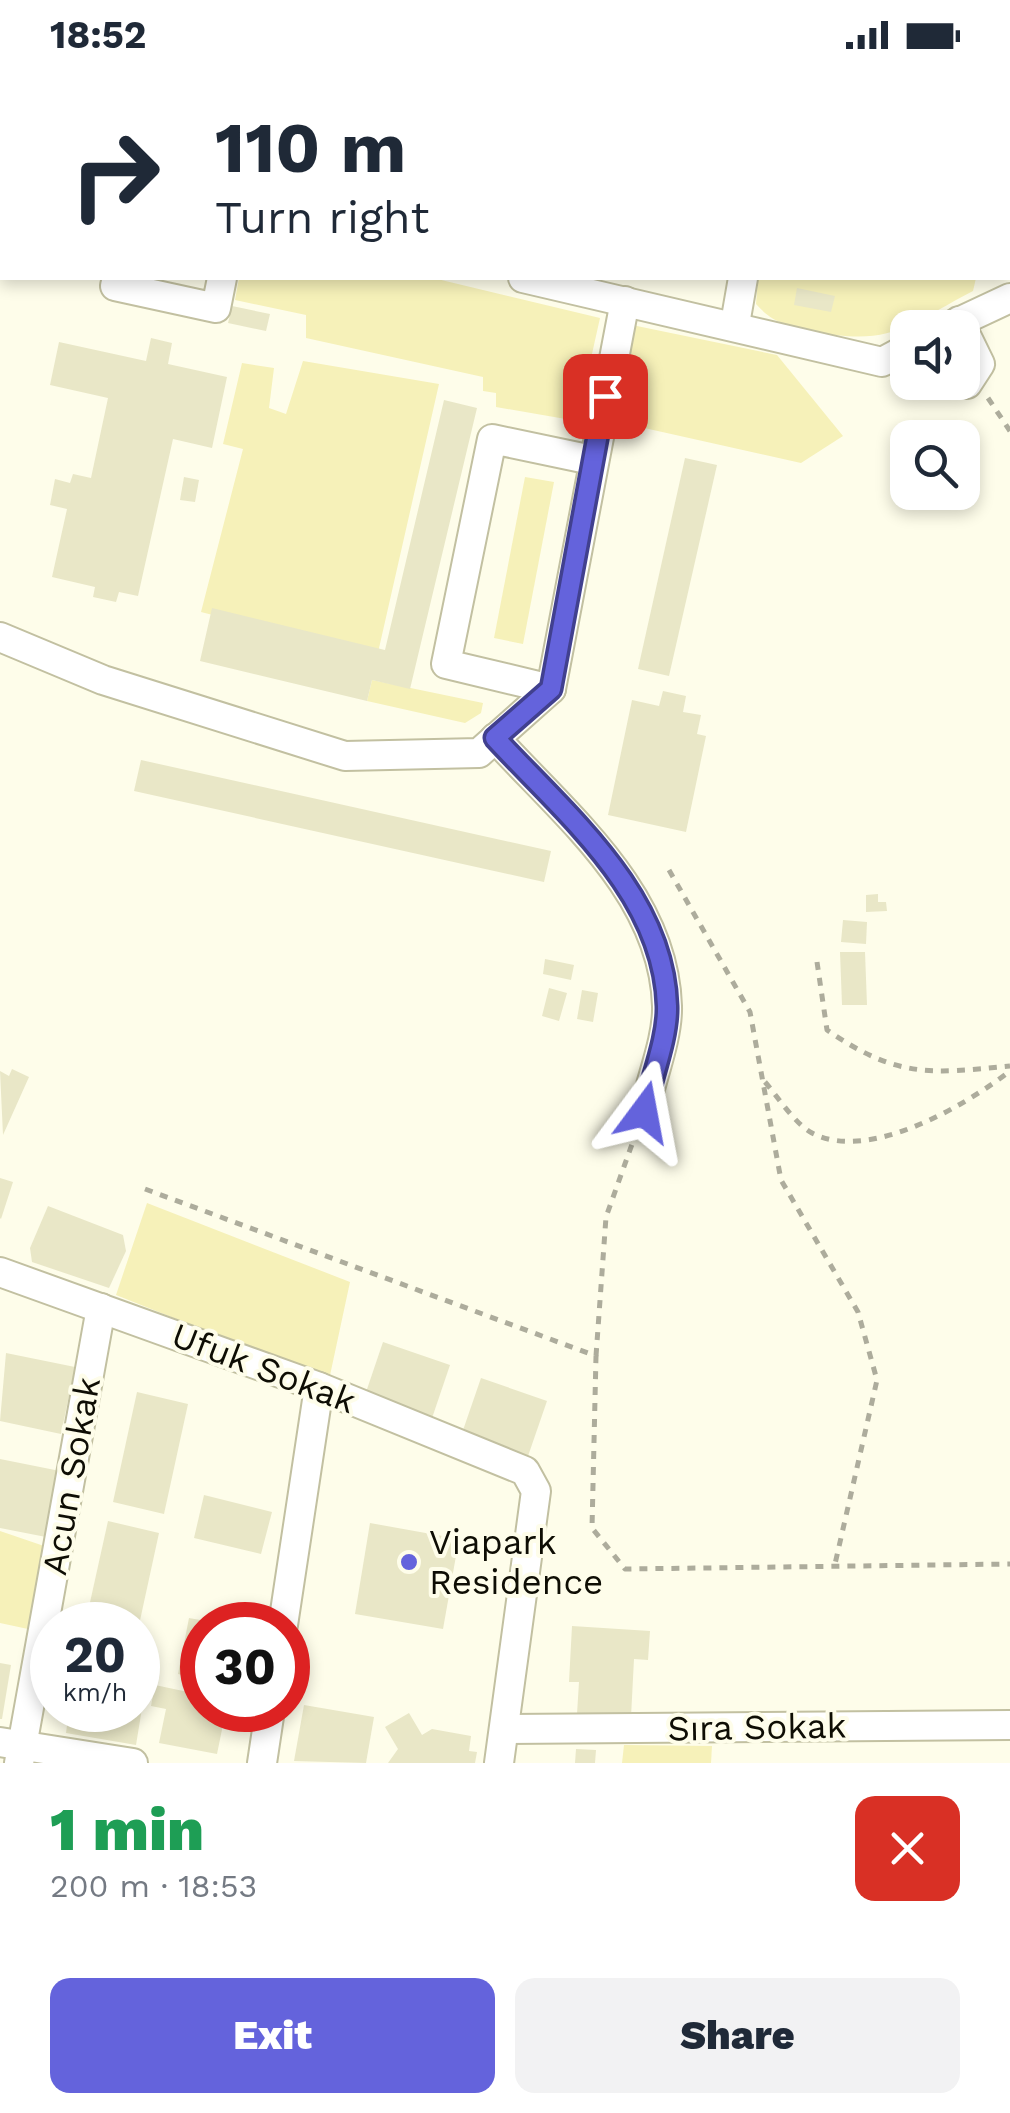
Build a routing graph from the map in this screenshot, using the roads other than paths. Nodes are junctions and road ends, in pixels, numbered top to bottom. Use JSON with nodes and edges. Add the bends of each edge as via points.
{"nodes":[{"id":1,"x":116,"y":280,"type":"edge"},
{"id":2,"x":222,"y":280,"type":"edge"},
{"id":3,"x":532,"y":280,"type":"edge"},
{"id":4,"x":743,"y":280,"type":"edge"},
{"id":5,"x":1000,"y":293,"type":"edge"},
{"id":6,"x":625,"y":301,"type":"junction"},
{"id":7,"x":974,"y":310,"type":"edge"},
{"id":8,"x":735,"y":324,"type":"junction"},
{"id":9,"x":890,"y":364,"type":"edge"},
{"id":10,"x":592,"y":460,"type":"junction"},
{"id":11,"x":0,"y":637,"type":"edge"},
{"id":12,"x":551,"y":689,"type":"junction"},
{"id":13,"x":495,"y":738,"type":"junction"},
{"id":14,"x":644,"y":1112,"type":"road end"},
{"id":15,"x":0,"y":1272,"type":"edge"},
{"id":16,"x":100,"y":1308,"type":"junction"},
{"id":17,"x":319,"y":1387,"type":"junction"},
{"id":18,"x":286,"y":1602,"type":"edge"},
{"id":19,"x":1010,"y":1725,"type":"edge"},
{"id":20,"x":505,"y":1730,"type":"junction"},
{"id":21,"x":267,"y":1732,"type":"edge"},
{"id":22,"x":14,"y":1750,"type":"edge"},
{"id":23,"x":133,"y":1763,"type":"edge"},
{"id":24,"x":262,"y":1763,"type":"edge"},
{"id":25,"x":500,"y":1763,"type":"edge"}],
"edges":[{"from":1,"to":2,"type":"street","via":[[115,286],[216,308]]},
{"from":3,"to":6,"type":"street"},
{"from":4,"to":8,"type":"street"},
{"from":5,"to":7,"type":"street"},
{"from":6,"to":8,"type":"street"},
{"from":6,"to":10,"type":"street"},
{"from":8,"to":9,"type":"street"},
{"from":10,"to":12,"type":"street"},
{"from":10,"to":12,"type":"street","via":[[492,440],[446,664]]},
{"from":11,"to":13,"type":"street","via":[[102,680],[345,756],[479,753]]},
{"from":12,"to":13,"type":"street"},
{"from":13,"to":14,"type":"street","via":[[624,879],[652,932],[668,1007]]},
{"from":15,"to":16,"type":"street","name":"Ufuk Sokak"},
{"from":16,"to":17,"type":"street","name":"Ufuk Sokak"},
{"from":16,"to":22,"type":"street","name":"Acun Sokak"},
{"from":17,"to":18,"type":"street"},
{"from":17,"to":20,"type":"street","name":"Ufuk Sokak","via":[[526,1471],[536,1491]]},
{"from":19,"to":20,"type":"street","name":"Sıra Sokak"},
{"from":20,"to":25,"type":"street"},
{"from":21,"to":24,"type":"street"},
{"from":22,"to":23,"type":"street"}]}
